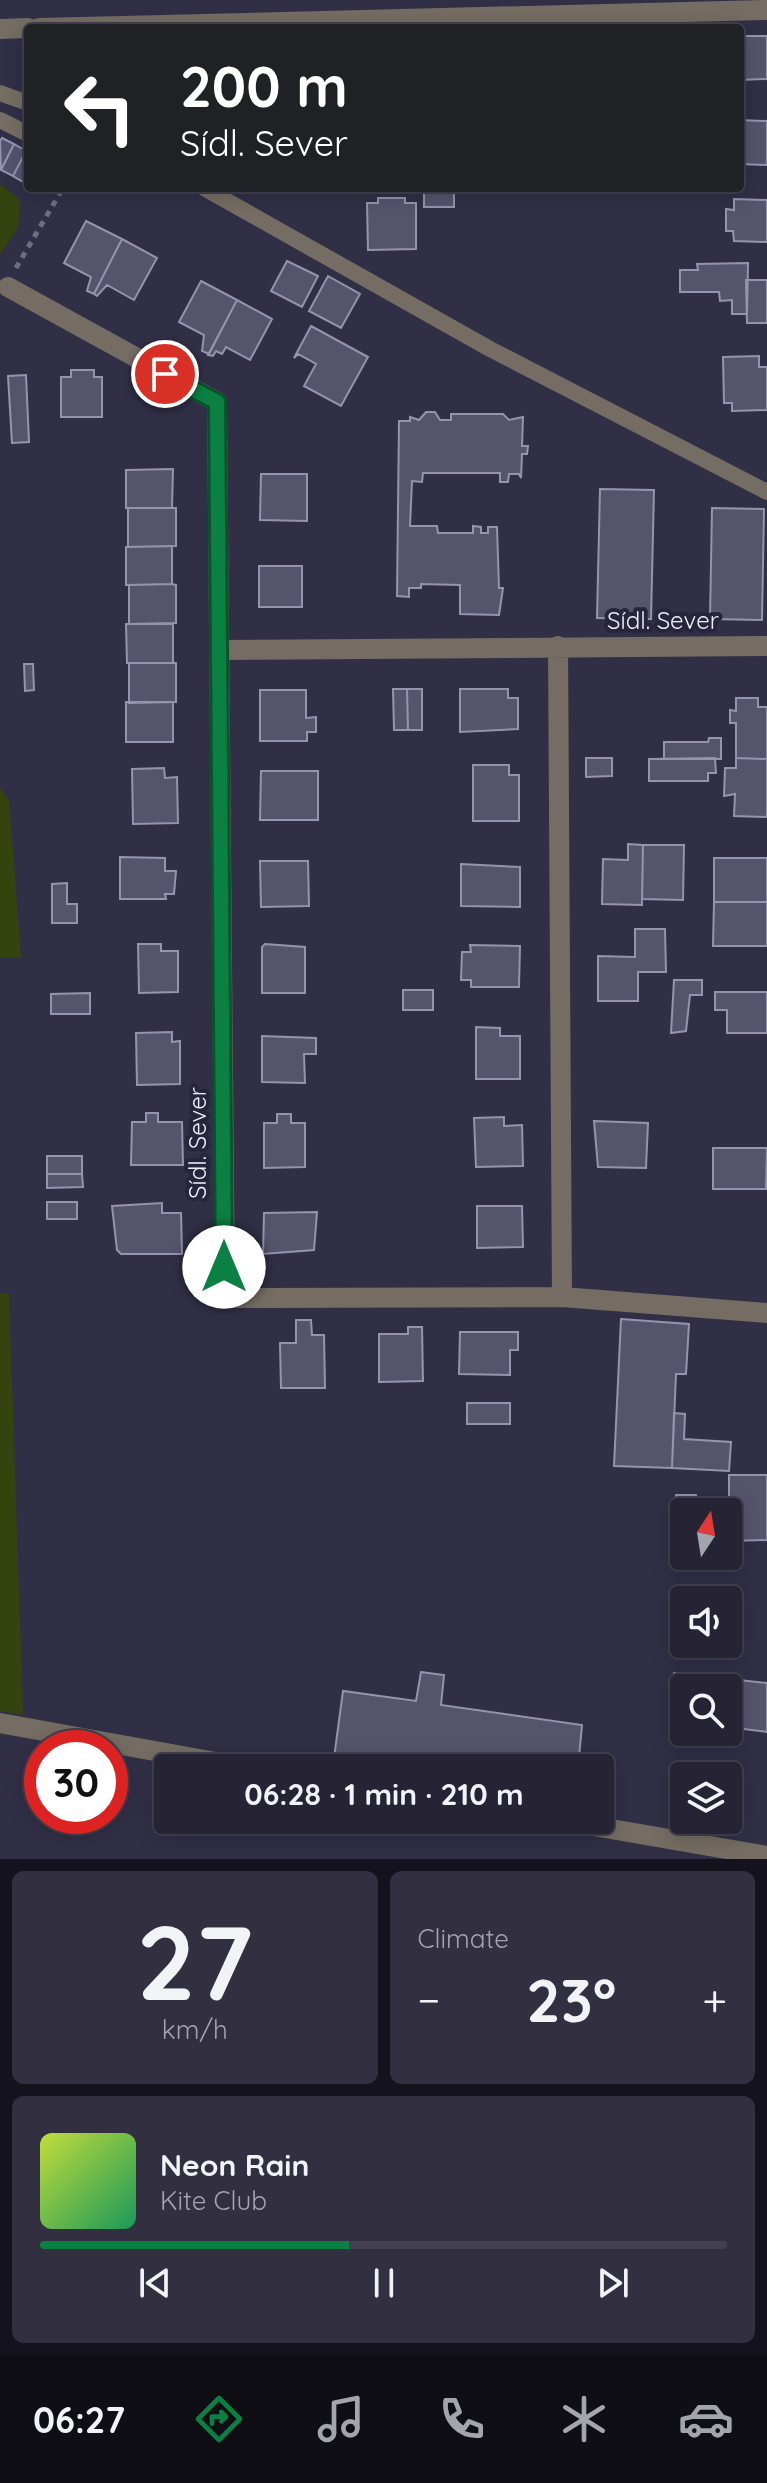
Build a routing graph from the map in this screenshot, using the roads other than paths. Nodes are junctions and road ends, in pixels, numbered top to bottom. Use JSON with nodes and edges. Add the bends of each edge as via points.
{"nodes":[{"id":1,"x":767,"y":10,"type":"edge"},
{"id":2,"x":201,"y":24,"type":"edge"},
{"id":3,"x":24,"y":28,"type":"edge"},
{"id":4,"x":0,"y":29,"type":"edge"},
{"id":5,"x":0,"y":93,"type":"edge"},
{"id":6,"x":24,"y":102,"type":"edge"},
{"id":7,"x":0,"y":120,"type":"edge"},
{"id":8,"x":24,"y":132,"type":"edge"},
{"id":9,"x":211,"y":192,"type":"edge"},
{"id":10,"x":8,"y":287,"type":"road end"},
{"id":11,"x":767,"y":492,"type":"edge"},
{"id":12,"x":558,"y":646,"type":"junction"},
{"id":13,"x":767,"y":646,"type":"edge"},
{"id":14,"x":219,"y":650,"type":"junction"},
{"id":15,"x":562,"y":1297,"type":"junction"},
{"id":16,"x":767,"y":1313,"type":"edge"},
{"id":17,"x":0,"y":1723,"type":"edge"},
{"id":18,"x":172,"y":1754,"type":"edge"},
{"id":19,"x":614,"y":1830,"type":"edge"},
{"id":20,"x":767,"y":1856,"type":"edge"}],
"edges":[{"from":1,"to":2,"type":"street"},
{"from":3,"to":4,"type":"street"},
{"from":5,"to":6,"type":"lane"},
{"from":7,"to":8,"type":"lane"},
{"from":9,"to":11,"type":"lane","via":[[490,349]]},
{"from":10,"to":14,"type":"street","name":"Sídl. Sever","via":[[217,402]]},
{"from":12,"to":13,"type":"street","name":"Sídl. Sever"},
{"from":12,"to":14,"type":"street","name":"Sídl. Sever"},
{"from":12,"to":15,"type":"street"},
{"from":14,"to":15,"type":"street","name":"Sídl. Sever","via":[[225,1298]]},
{"from":15,"to":16,"type":"street","name":"Sídl. Sever"},
{"from":17,"to":18,"type":"street"},
{"from":19,"to":20,"type":"street"}]}
